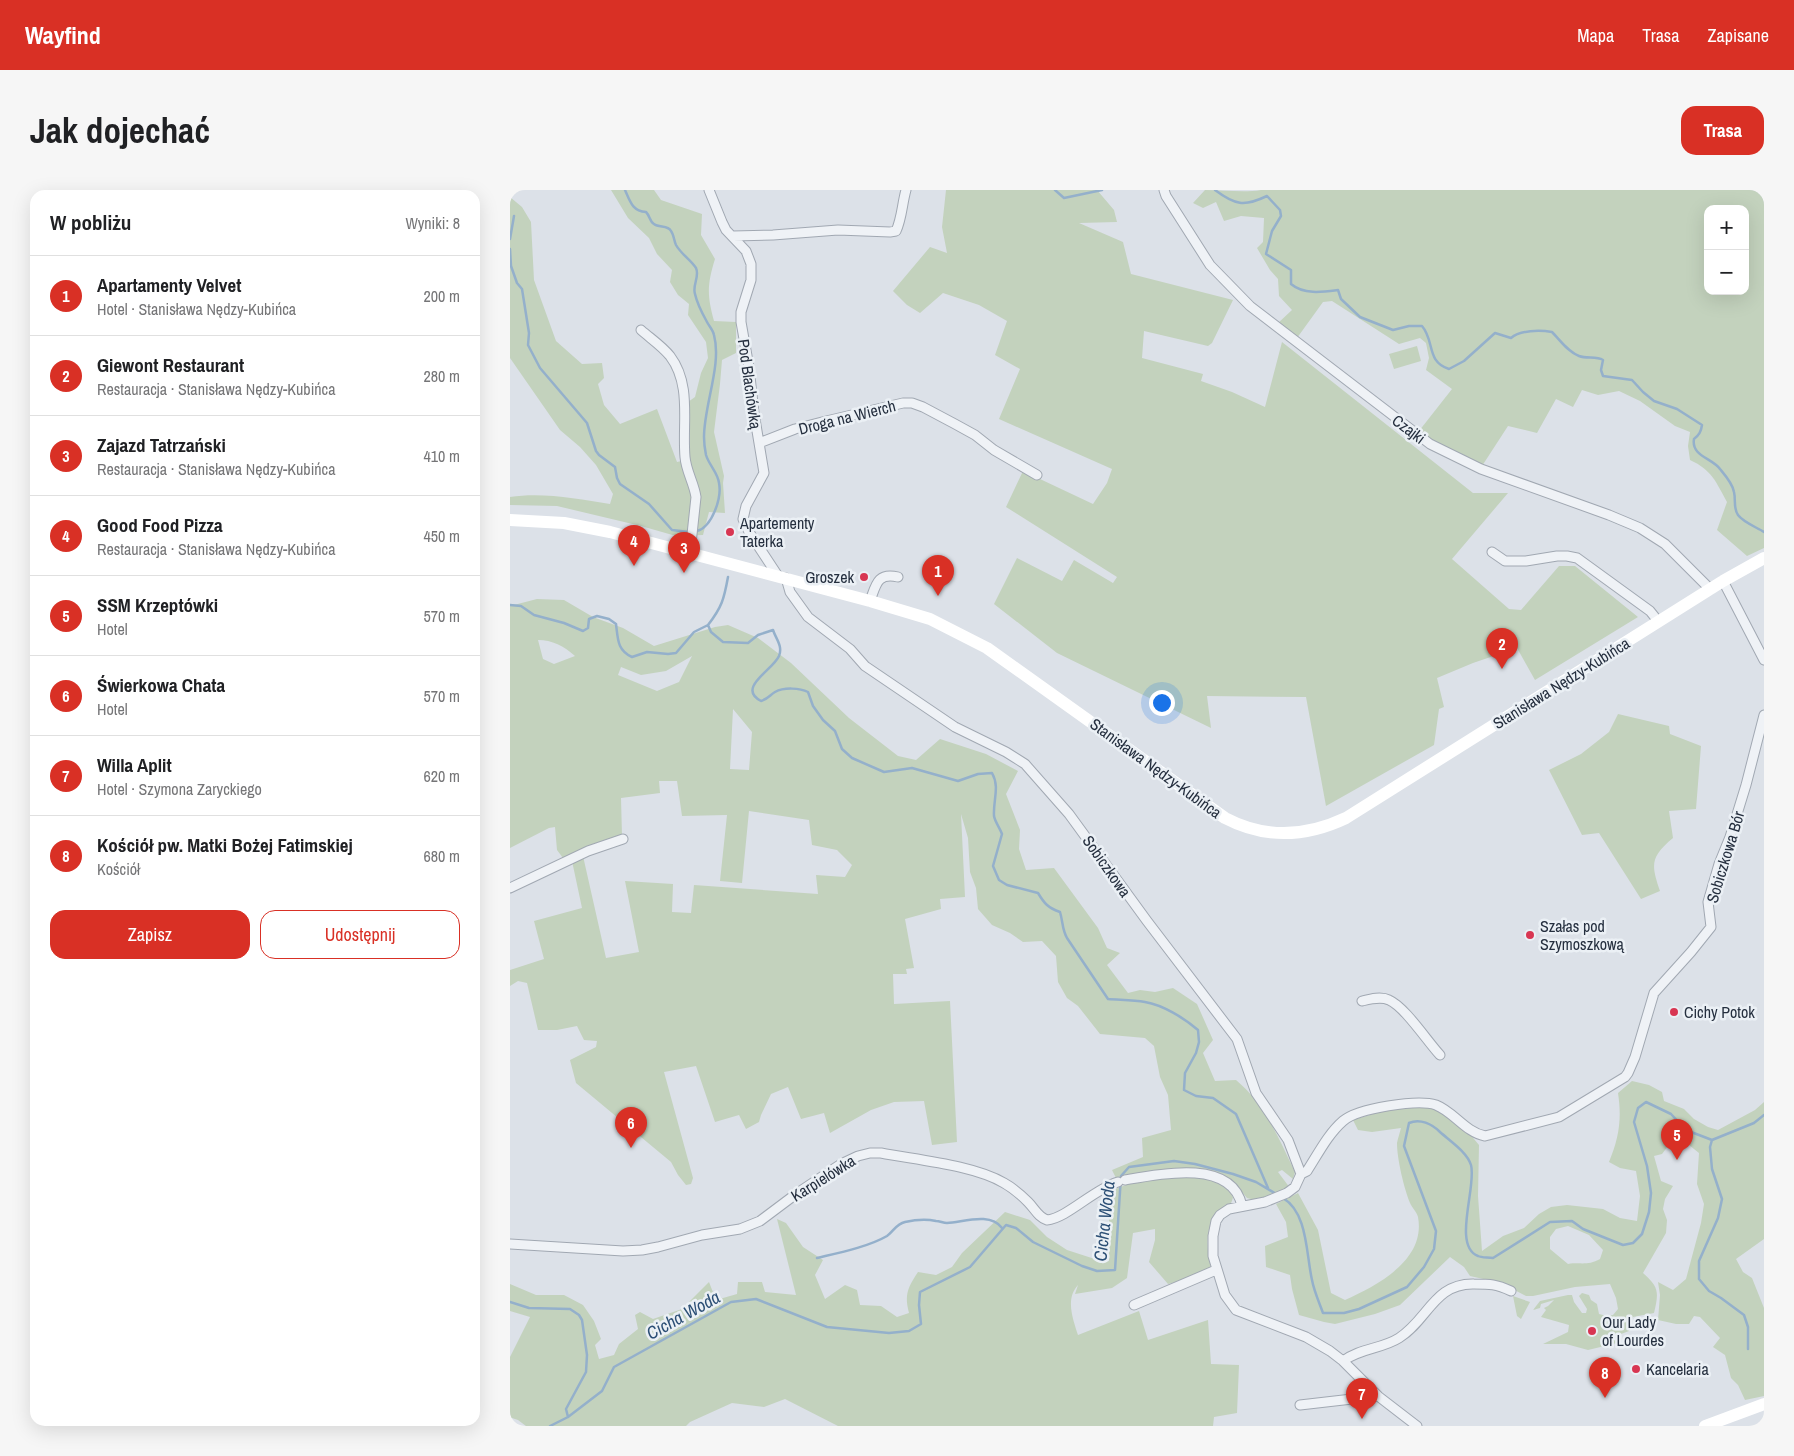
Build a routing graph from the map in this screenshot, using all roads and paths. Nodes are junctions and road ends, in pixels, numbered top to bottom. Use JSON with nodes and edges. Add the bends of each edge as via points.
{"nodes":[{"id":1,"x":709,"y":190,"type":"edge"},
{"id":2,"x":717,"y":190,"type":"edge"},
{"id":3,"x":906,"y":190,"type":"edge"},
{"id":4,"x":1164,"y":190,"type":"edge"},
{"id":5,"x":733,"y":236,"type":"junction"},
{"id":6,"x":641,"y":330,"type":"dead end"},
{"id":7,"x":759,"y":443,"type":"junction"},
{"id":8,"x":1037,"y":475,"type":"dead end"},
{"id":9,"x":510,"y":520,"type":"edge"},
{"id":10,"x":1492,"y":552,"type":"dead end"},
{"id":11,"x":690,"y":553,"type":"junction"},
{"id":12,"x":1764,"y":558,"type":"edge"},
{"id":13,"x":782,"y":577,"type":"junction"},
{"id":14,"x":898,"y":577,"type":"dead end"},
{"id":15,"x":1723,"y":580,"type":"junction"},
{"id":16,"x":1710,"y":589,"type":"junction"},
{"id":17,"x":870,"y":601,"type":"junction"},
{"id":18,"x":1658,"y":622,"type":"junction"},
{"id":19,"x":1764,"y":660,"type":"edge"},
{"id":20,"x":1764,"y":715,"type":"edge"},
{"id":21,"x":623,"y":839,"type":"dead end"},
{"id":22,"x":510,"y":888,"type":"edge"},
{"id":23,"x":1362,"y":1001,"type":"dead end"},
{"id":24,"x":1440,"y":1055,"type":"dead end"},
{"id":25,"x":1300,"y":1174,"type":"junction"},
{"id":26,"x":1242,"y":1206,"type":"junction"},
{"id":27,"x":510,"y":1244,"type":"edge"},
{"id":28,"x":1216,"y":1270,"type":"junction"},
{"id":29,"x":1511,"y":1291,"type":"dead end"},
{"id":30,"x":1134,"y":1304,"type":"dead end"},
{"id":31,"x":1343,"y":1361,"type":"junction"},
{"id":32,"x":1378,"y":1396,"type":"junction"},
{"id":33,"x":1764,"y":1404,"type":"edge"},
{"id":34,"x":1300,"y":1405,"type":"dead end"},
{"id":35,"x":1416,"y":1426,"type":"edge"},
{"id":36,"x":1705,"y":1426,"type":"edge"}],
"edges":[{"from":1,"to":2,"type":"street"},
{"from":1,"to":5,"type":"street","name":"Pod Blachówką","via":[[722,222]]},
{"from":3,"to":5,"type":"street","via":[[896,231],[838,230]]},
{"from":4,"to":16,"type":"street","name":"Czajki","via":[[1210,265],[1250,306],[1430,444],[1481,469],[1640,528],[1665,544]]},
{"from":5,"to":7,"type":"street","name":"Pod Blachówką","via":[[746,251],[751,264],[751,280],[741,322]]},
{"from":6,"to":11,"type":"street","via":[[674,362],[685,393],[685,460],[696,497]]},
{"from":7,"to":8,"type":"street","name":"Droga na Wierch","via":[[795,429],[912,403],[975,434],[994,450]]},
{"from":7,"to":13,"type":"street","name":"Pod Blachówką","via":[[764,473],[746,506],[743,519]]},
{"from":9,"to":11,"type":"street","name":"Stanisława Nędzy-Kubińca","via":[[578,525]]},
{"from":10,"to":18,"type":"street","via":[[1505,561],[1557,556],[1576,558],[1650,611]]},
{"from":11,"to":13,"type":"street","name":"Stanisława Nędzy-Kubińca"},
{"from":12,"to":15,"type":"street","name":"Stanisława Nędzy-Kubińca"},
{"from":13,"to":17,"type":"street","name":"Stanisława Nędzy-Kubińca"},
{"from":13,"to":25,"type":"street","name":"Sobiczkowa","via":[[808,617],[865,666],[955,727],[1025,764],[1070,814],[1237,1039],[1256,1093],[1288,1140]]},
{"from":14,"to":17,"type":"street","via":[[879,579]]},
{"from":15,"to":16,"type":"street","name":"Stanisława Nędzy-Kubińca"},
{"from":15,"to":19,"type":"street"},
{"from":16,"to":18,"type":"street","name":"Stanisława Nędzy-Kubińca"},
{"from":17,"to":18,"type":"street","name":"Stanisława Nędzy-Kubińca","via":[[930,619],[987,648],[1225,818],[1250,829],[1280,834],[1306,832],[1346,818]]},
{"from":20,"to":25,"type":"street","name":"Sobiczkowa Bór","via":[[1746,785],[1708,902],[1711,927],[1654,993],[1635,1057],[1625,1077],[1559,1118],[1485,1136],[1437,1106],[1423,1102],[1372,1110],[1344,1120],[1307,1171]]},
{"from":21,"to":22,"type":"street","via":[[588,850]]},
{"from":23,"to":24,"type":"street","via":[[1388,999],[1398,1006]]},
{"from":25,"to":26,"type":"street","via":[[1295,1187],[1287,1193],[1269,1201]]},
{"from":26,"to":27,"type":"street","name":"Karpielówka","via":[[1233,1188],[1222,1181],[1204,1174],[1182,1172],[1104,1187],[1061,1216],[1047,1220],[1037,1214],[1021,1195],[993,1178],[960,1168],[870,1153],[841,1164],[760,1222],[740,1229],[702,1234],[642,1250]]},
{"from":26,"to":28,"type":"street","via":[[1226,1210],[1216,1221],[1212,1247]]},
{"from":28,"to":30,"type":"street"},
{"from":28,"to":31,"type":"street","via":[[1225,1295],[1236,1310],[1319,1343]]},
{"from":29,"to":31,"type":"street","via":[[1496,1284],[1466,1284],[1450,1288],[1402,1336],[1356,1352]]},
{"from":31,"to":32,"type":"street"},
{"from":32,"to":34,"type":"street"},
{"from":32,"to":35,"type":"street"},
{"from":33,"to":36,"type":"street"}]}
